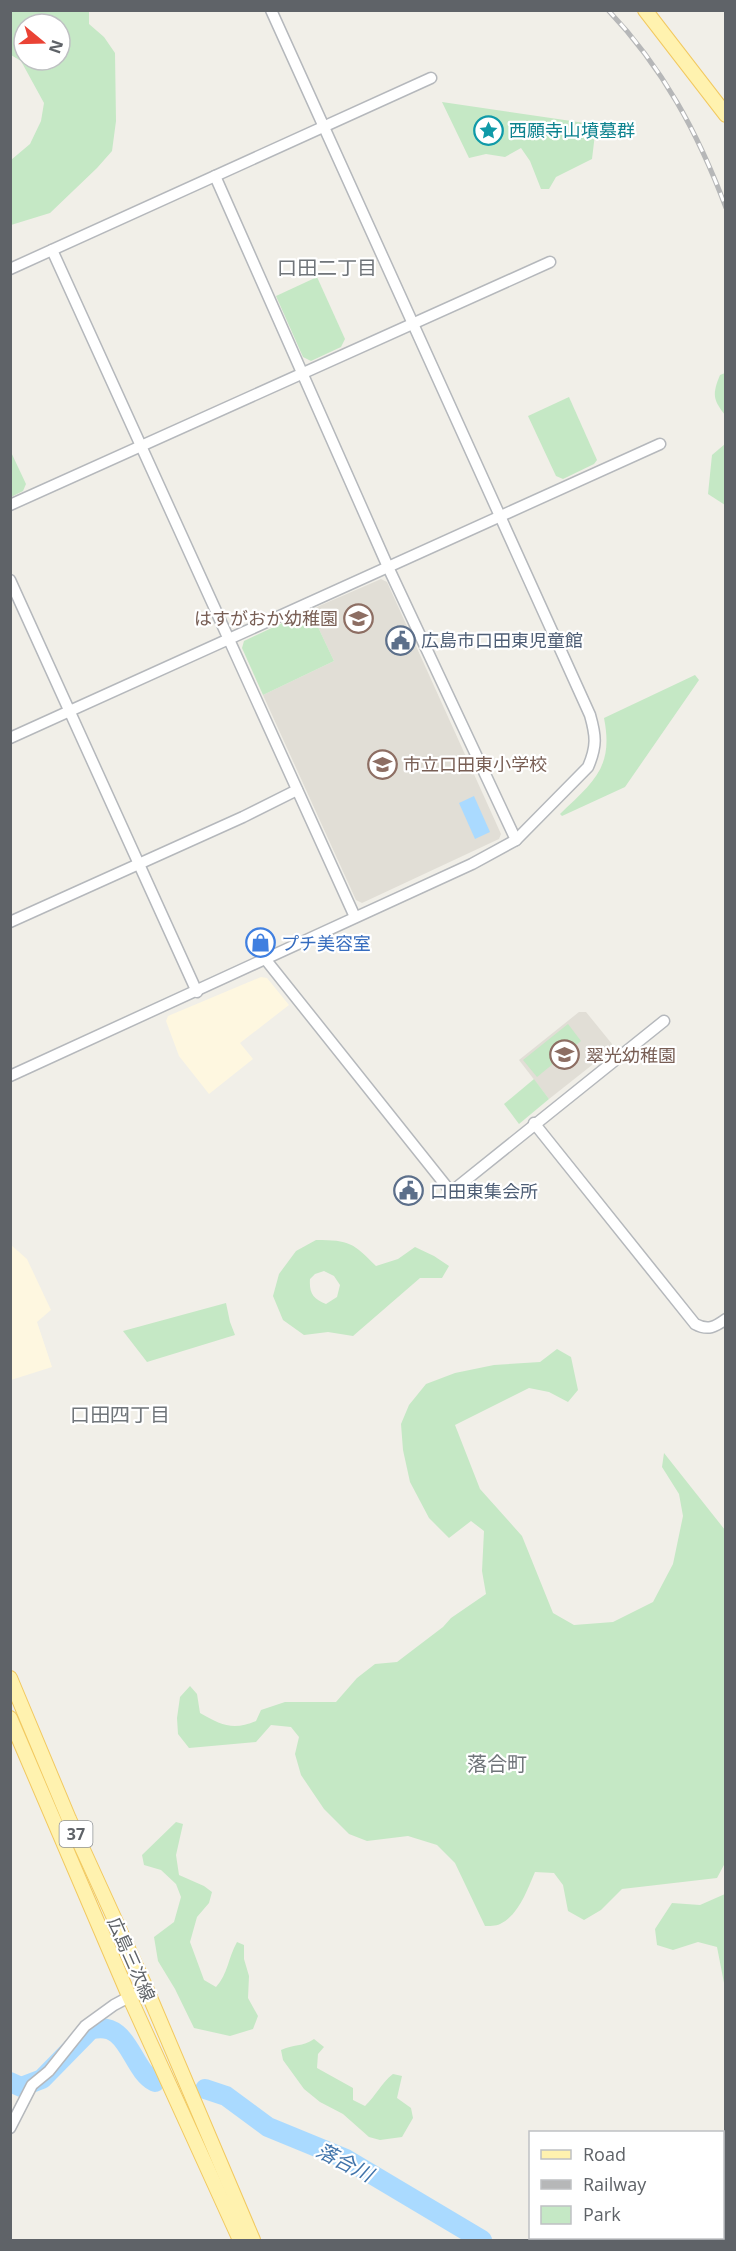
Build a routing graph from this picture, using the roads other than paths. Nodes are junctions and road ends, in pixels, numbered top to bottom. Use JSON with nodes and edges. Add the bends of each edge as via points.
{"nodes":[{"id":1,"x":271,"y":10,"type":"edge"},
{"id":2,"x":645,"y":10,"type":"edge"},
{"id":3,"x":431,"y":78,"type":"dead end"},
{"id":4,"x":726,"y":115,"type":"edge"},
{"id":5,"x":324,"y":127,"type":"junction"},
{"id":6,"x":215,"y":176,"type":"junction"},
{"id":7,"x":52,"y":250,"type":"junction"},
{"id":8,"x":550,"y":262,"type":"dead end"},
{"id":9,"x":10,"y":269,"type":"edge"},
{"id":10,"x":413,"y":324,"type":"junction"},
{"id":11,"x":302,"y":374,"type":"junction"},
{"id":12,"x":660,"y":444,"type":"dead end"},
{"id":13,"x":142,"y":446,"type":"junction"},
{"id":14,"x":10,"y":505,"type":"edge"},
{"id":15,"x":501,"y":516,"type":"junction"},
{"id":16,"x":388,"y":567,"type":"junction"},
{"id":17,"x":10,"y":580,"type":"edge"},
{"id":18,"x":229,"y":639,"type":"junction"},
{"id":19,"x":70,"y":711,"type":"junction"},
{"id":20,"x":10,"y":738,"type":"edge"},
{"id":21,"x":297,"y":790,"type":"junction"},
{"id":22,"x":516,"y":840,"type":"junction"},
{"id":23,"x":137,"y":863,"type":"junction"},
{"id":24,"x":355,"y":917,"type":"junction"},
{"id":25,"x":10,"y":922,"type":"edge"},
{"id":26,"x":266,"y":960,"type":"junction"},
{"id":27,"x":197,"y":992,"type":"junction"},
{"id":28,"x":664,"y":1021,"type":"dead end"},
{"id":29,"x":10,"y":1076,"type":"edge"},
{"id":30,"x":534,"y":1123,"type":"junction"},
{"id":31,"x":726,"y":1319,"type":"edge"},
{"id":32,"x":11,"y":1681,"type":"edge"},
{"id":33,"x":10,"y":1718,"type":"edge"},
{"id":34,"x":146,"y":1988,"type":"junction"},
{"id":35,"x":129,"y":1996,"type":"junction"},
{"id":36,"x":10,"y":2128,"type":"edge"},
{"id":37,"x":240,"y":2241,"type":"edge"},
{"id":38,"x":253,"y":2241,"type":"edge"}],
"edges":[{"from":1,"to":5,"type":"street"},
{"from":2,"to":4,"type":"main road"},
{"from":3,"to":5,"type":"street"},
{"from":5,"to":6,"type":"street"},
{"from":5,"to":10,"type":"street"},
{"from":6,"to":7,"type":"street"},
{"from":6,"to":11,"type":"street"},
{"from":7,"to":9,"type":"street"},
{"from":7,"to":13,"type":"street"},
{"from":8,"to":10,"type":"street"},
{"from":10,"to":11,"type":"street"},
{"from":10,"to":15,"type":"street"},
{"from":11,"to":13,"type":"street"},
{"from":11,"to":16,"type":"street"},
{"from":12,"to":15,"type":"street"},
{"from":13,"to":14,"type":"street"},
{"from":13,"to":18,"type":"street"},
{"from":15,"to":16,"type":"street"},
{"from":15,"to":22,"type":"street","via":[[590,715],[595,735],[595,752],[588,767]]},
{"from":16,"to":18,"type":"street"},
{"from":16,"to":22,"type":"street"},
{"from":17,"to":19,"type":"street"},
{"from":18,"to":19,"type":"street"},
{"from":18,"to":21,"type":"street"},
{"from":19,"to":20,"type":"street"},
{"from":19,"to":23,"type":"street"},
{"from":21,"to":23,"type":"street"},
{"from":21,"to":24,"type":"street"},
{"from":22,"to":24,"type":"street"},
{"from":23,"to":25,"type":"street"},
{"from":23,"to":27,"type":"street"},
{"from":24,"to":26,"type":"street"},
{"from":26,"to":27,"type":"street"},
{"from":26,"to":30,"type":"street","via":[[451,1192]]},
{"from":27,"to":29,"type":"street"},
{"from":28,"to":30,"type":"street"},
{"from":30,"to":31,"type":"street","via":[[695,1324],[715,1327]]},
{"from":32,"to":34,"type":"main road","name":"広島三次線","number":"37"},
{"from":33,"to":35,"type":"main road","name":"広島三次線","number":"37"},
{"from":34,"to":35,"type":"street"},
{"from":34,"to":38,"type":"main road","name":"広島三次線","number":"37"},
{"from":35,"to":36,"type":"street","via":[[76,2035],[49,2071],[32,2085]]},
{"from":35,"to":37,"type":"main road","name":"広島三次線","number":"37"}]}
